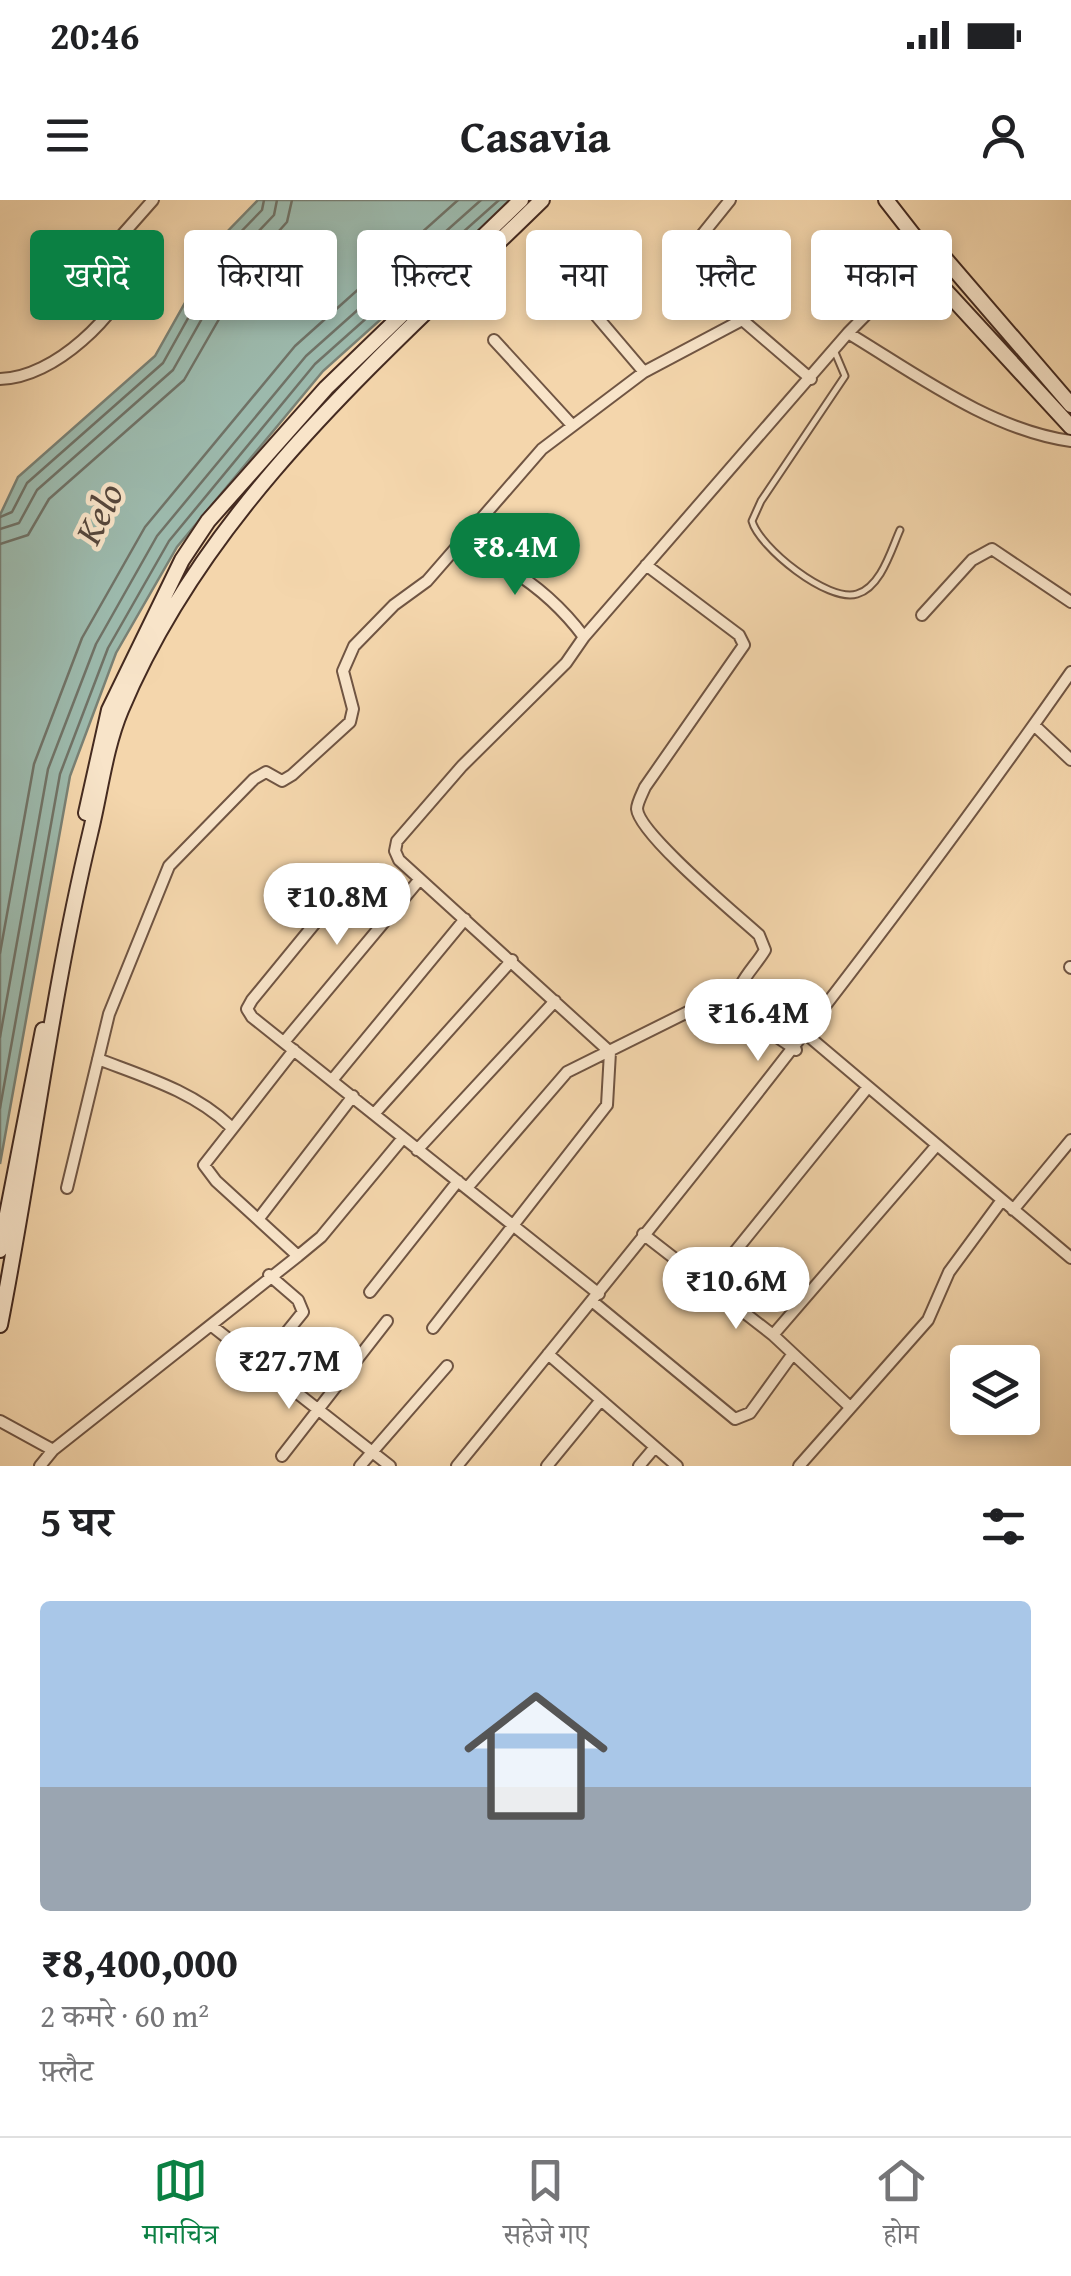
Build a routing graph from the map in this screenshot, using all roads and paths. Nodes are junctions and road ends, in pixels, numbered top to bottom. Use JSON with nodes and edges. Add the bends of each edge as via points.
{"nodes":[{"id":1,"x":153,"y":200,"type":"edge"},
{"id":2,"x":521,"y":200,"type":"edge"},
{"id":3,"x":542,"y":200,"type":"edge"},
{"id":4,"x":730,"y":200,"type":"edge"},
{"id":5,"x":886,"y":200,"type":"edge"},
{"id":6,"x":706,"y":230,"type":"edge"},
{"id":7,"x":909,"y":230,"type":"edge"},
{"id":8,"x":952,"y":268,"type":"edge"},
{"id":9,"x":952,"y":295,"type":"edge"},
{"id":10,"x":600,"y":320,"type":"edge"},
{"id":11,"x":742,"y":320,"type":"joint"},
{"id":12,"x":860,"y":320,"type":"edge"},
{"id":13,"x":848,"y":332,"type":"junction"},
{"id":14,"x":494,"y":340,"type":"dead end"},
{"id":15,"x":834,"y":350,"type":"junction"},
{"id":16,"x":644,"y":372,"type":"junction"},
{"id":17,"x":0,"y":379,"type":"edge"},
{"id":18,"x":811,"y":380,"type":"junction"},
{"id":19,"x":1071,"y":405,"type":"edge"},
{"id":20,"x":571,"y":424,"type":"junction"},
{"id":21,"x":1071,"y":427,"type":"edge"},
{"id":22,"x":1071,"y":441,"type":"edge"},
{"id":23,"x":900,"y":530,"type":"dead end"},
{"id":24,"x":458,"y":544,"type":"junction"},
{"id":25,"x":646,"y":564,"type":"junction"},
{"id":26,"x":1071,"y":602,"type":"edge"},
{"id":27,"x":922,"y":615,"type":"dead end"},
{"id":28,"x":584,"y":637,"type":"junction"},
{"id":29,"x":1071,"y":672,"type":"edge"},
{"id":30,"x":1034,"y":726,"type":"junction"},
{"id":31,"x":1071,"y":760,"type":"edge"},
{"id":32,"x":420,"y":880,"type":"junction"},
{"id":33,"x":334,"y":900,"type":"dead end"},
{"id":34,"x":465,"y":919,"type":"junction"},
{"id":35,"x":512,"y":960,"type":"junction"},
{"id":36,"x":740,"y":986,"type":"junction"},
{"id":37,"x":555,"y":1000,"type":"junction"},
{"id":38,"x":807,"y":1035,"type":"junction"},
{"id":39,"x":289,"y":1046,"type":"junction"},
{"id":40,"x":796,"y":1050,"type":"junction"},
{"id":41,"x":610,"y":1052,"type":"junction"},
{"id":42,"x":98,"y":1059,"type":"junction"},
{"id":43,"x":333,"y":1079,"type":"junction"},
{"id":44,"x":868,"y":1087,"type":"junction"},
{"id":45,"x":353,"y":1096,"type":"junction"},
{"id":46,"x":374,"y":1114,"type":"junction"},
{"id":47,"x":230,"y":1126,"type":"junction"},
{"id":48,"x":403,"y":1138,"type":"junction"},
{"id":49,"x":1071,"y":1140,"type":"edge"},
{"id":50,"x":936,"y":1145,"type":"junction"},
{"id":51,"x":417,"y":1150,"type":"junction"},
{"id":52,"x":462,"y":1184,"type":"junction"},
{"id":53,"x":67,"y":1188,"type":"dead end"},
{"id":54,"x":1002,"y":1200,"type":"junction"},
{"id":55,"x":1013,"y":1210,"type":"junction"},
{"id":56,"x":260,"y":1217,"type":"junction"},
{"id":57,"x":512,"y":1225,"type":"junction"},
{"id":58,"x":643,"y":1234,"type":"junction"},
{"id":59,"x":0,"y":1250,"type":"edge"},
{"id":60,"x":298,"y":1256,"type":"junction"},
{"id":61,"x":1071,"y":1258,"type":"edge"},
{"id":62,"x":269,"y":1275,"type":"junction"},
{"id":63,"x":708,"y":1286,"type":"junction"},
{"id":64,"x":370,"y":1292,"type":"dead end"},
{"id":65,"x":595,"y":1297,"type":"junction"},
{"id":66,"x":387,"y":1321,"type":"dead end"},
{"id":67,"x":0,"y":1326,"type":"edge"},
{"id":68,"x":212,"y":1326,"type":"junction"},
{"id":69,"x":432,"y":1328,"type":"dead end"},
{"id":70,"x":772,"y":1335,"type":"junction"},
{"id":71,"x":548,"y":1354,"type":"junction"},
{"id":72,"x":792,"y":1355,"type":"junction"},
{"id":73,"x":260,"y":1364,"type":"junction"},
{"id":74,"x":447,"y":1366,"type":"dead end"},
{"id":75,"x":601,"y":1400,"type":"junction"},
{"id":76,"x":316,"y":1407,"type":"junction"},
{"id":77,"x":850,"y":1407,"type":"junction"},
{"id":78,"x":0,"y":1420,"type":"edge"},
{"id":79,"x":654,"y":1446,"type":"junction"},
{"id":80,"x":53,"y":1450,"type":"junction"},
{"id":81,"x":372,"y":1452,"type":"junction"},
{"id":82,"x":282,"y":1456,"type":"dead end"},
{"id":83,"x":40,"y":1466,"type":"edge"},
{"id":84,"x":360,"y":1466,"type":"edge"},
{"id":85,"x":390,"y":1466,"type":"edge"},
{"id":86,"x":457,"y":1466,"type":"edge"},
{"id":87,"x":547,"y":1466,"type":"edge"},
{"id":88,"x":638,"y":1466,"type":"edge"},
{"id":89,"x":677,"y":1466,"type":"edge"},
{"id":90,"x":798,"y":1466,"type":"edge"}],
"edges":[{"from":1,"to":17,"type":"street","via":[[124,234],[138,266],[122,298],[46,367]]},
{"from":2,"to":59,"type":"street","via":[[326,388],[208,521],[182,560],[102,732]]},
{"from":3,"to":67,"type":"street","via":[[277,466],[168,616],[120,712],[78,887]]},
{"from":4,"to":6,"type":"street"},
{"from":5,"to":7,"type":"street"},
{"from":8,"to":19,"type":"street"},
{"from":9,"to":21,"type":"street"},
{"from":10,"to":16,"type":"street"},
{"from":11,"to":16,"type":"street"},
{"from":11,"to":18,"type":"street"},
{"from":12,"to":13,"type":"street"},
{"from":13,"to":15,"type":"street"},
{"from":13,"to":22,"type":"street","via":[[981,410]]},
{"from":14,"to":20,"type":"street"},
{"from":15,"to":18,"type":"street"},
{"from":15,"to":23,"type":"lane","via":[[845,376],[761,501],[752,521],[756,537],[797,572],[842,595],[858,594],[875,581]]},
{"from":16,"to":20,"type":"street"},
{"from":18,"to":25,"type":"street"},
{"from":20,"to":24,"type":"street"},
{"from":24,"to":28,"type":"street","via":[[548,596]]},
{"from":24,"to":42,"type":"street","via":[[427,582],[354,646],[343,671],[353,709],[348,726],[282,781],[266,772],[254,779],[169,866]]},
{"from":25,"to":28,"type":"street"},
{"from":25,"to":36,"type":"street","via":[[744,645],[636,807],[660,844],[764,943]]},
{"from":26,"to":27,"type":"street","via":[[992,549],[972,560]]},
{"from":28,"to":32,"type":"street","via":[[398,841],[399,860]]},
{"from":29,"to":30,"type":"street"},
{"from":30,"to":31,"type":"street"},
{"from":30,"to":38,"type":"street"},
{"from":32,"to":34,"type":"street"},
{"from":32,"to":39,"type":"street"},
{"from":33,"to":39,"type":"street","via":[[247,1008]]},
{"from":34,"to":35,"type":"street"},
{"from":34,"to":43,"type":"street"},
{"from":35,"to":37,"type":"street"},
{"from":35,"to":46,"type":"street"},
{"from":36,"to":40,"type":"street","via":[[744,1012]]},
{"from":36,"to":41,"type":"street"},
{"from":37,"to":41,"type":"street"},
{"from":37,"to":51,"type":"street"},
{"from":38,"to":40,"type":"street"},
{"from":38,"to":44,"type":"street"},
{"from":39,"to":43,"type":"street"},
{"from":39,"to":47,"type":"street"},
{"from":40,"to":58,"type":"street"},
{"from":41,"to":52,"type":"street","via":[[555,1082]]},
{"from":41,"to":57,"type":"street","via":[[607,1105]]},
{"from":42,"to":47,"type":"street","via":[[176,1089]]},
{"from":42,"to":53,"type":"street"},
{"from":43,"to":45,"type":"street"},
{"from":44,"to":50,"type":"street"},
{"from":44,"to":63,"type":"street"},
{"from":45,"to":46,"type":"street"},
{"from":45,"to":56,"type":"street"},
{"from":46,"to":48,"type":"street"},
{"from":47,"to":56,"type":"street","via":[[204,1164]]},
{"from":48,"to":51,"type":"street"},
{"from":48,"to":60,"type":"street"},
{"from":49,"to":55,"type":"street"},
{"from":50,"to":54,"type":"street"},
{"from":50,"to":70,"type":"street"},
{"from":51,"to":52,"type":"street"},
{"from":52,"to":57,"type":"street"},
{"from":52,"to":64,"type":"street"},
{"from":54,"to":55,"type":"street"},
{"from":54,"to":77,"type":"street","via":[[949,1272],[928,1320]]},
{"from":55,"to":61,"type":"street"},
{"from":56,"to":60,"type":"street"},
{"from":57,"to":65,"type":"street"},
{"from":57,"to":69,"type":"street"},
{"from":58,"to":63,"type":"street"},
{"from":58,"to":65,"type":"street"},
{"from":60,"to":62,"type":"street"},
{"from":62,"to":68,"type":"street"},
{"from":62,"to":73,"type":"street","via":[[304,1312]]},
{"from":63,"to":70,"type":"street"},
{"from":65,"to":71,"type":"street"},
{"from":65,"to":72,"type":"street","via":[[736,1419],[750,1413]]},
{"from":66,"to":76,"type":"street"},
{"from":68,"to":73,"type":"street"},
{"from":68,"to":80,"type":"street"},
{"from":70,"to":72,"type":"street"},
{"from":71,"to":75,"type":"street"},
{"from":71,"to":86,"type":"street"},
{"from":72,"to":77,"type":"street"},
{"from":73,"to":76,"type":"street"},
{"from":74,"to":81,"type":"street"},
{"from":75,"to":79,"type":"street"},
{"from":75,"to":87,"type":"street"},
{"from":76,"to":81,"type":"street"},
{"from":76,"to":82,"type":"street"},
{"from":77,"to":90,"type":"street"},
{"from":78,"to":80,"type":"street"},
{"from":79,"to":88,"type":"street"},
{"from":79,"to":89,"type":"street"},
{"from":80,"to":83,"type":"street"},
{"from":81,"to":84,"type":"street"},
{"from":81,"to":85,"type":"street"}]}
